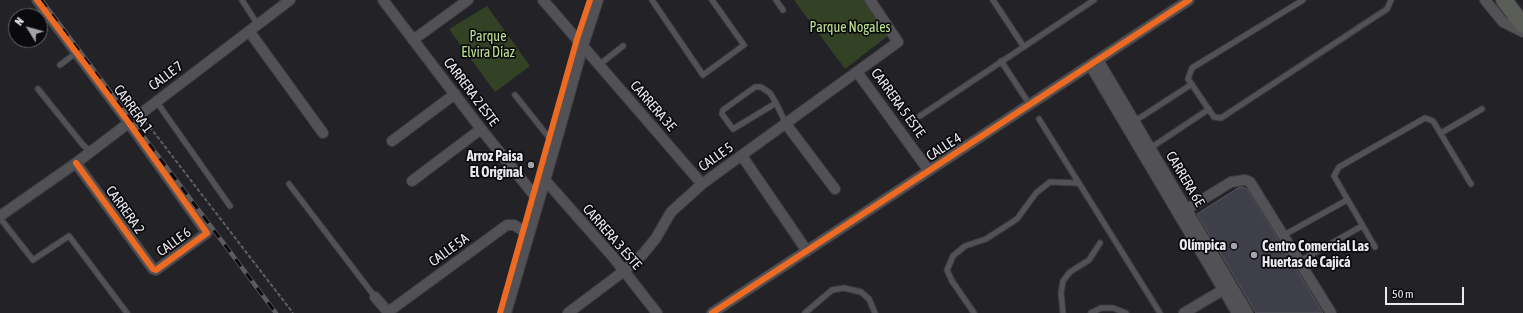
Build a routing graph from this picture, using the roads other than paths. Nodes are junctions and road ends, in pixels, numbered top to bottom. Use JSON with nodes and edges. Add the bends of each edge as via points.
{"nodes":[{"id":1,"x":37,"y":0,"type":"edge"},
{"id":2,"x":242,"y":0,"type":"edge"},
{"id":3,"x":289,"y":0,"type":"edge"},
{"id":4,"x":383,"y":0,"type":"edge"},
{"id":5,"x":468,"y":0,"type":"edge"},
{"id":6,"x":543,"y":0,"type":"edge"},
{"id":7,"x":598,"y":0,"type":"edge"},
{"id":8,"x":652,"y":0,"type":"edge"},
{"id":9,"x":712,"y":0,"type":"edge"},
{"id":10,"x":776,"y":0,"type":"edge"},
{"id":11,"x":870,"y":0,"type":"edge"},
{"id":12,"x":993,"y":0,"type":"edge"},
{"id":13,"x":1094,"y":0,"type":"edge"},
{"id":14,"x":1189,"y":0,"type":"edge"},
{"id":15,"x":1303,"y":0,"type":"edge"},
{"id":16,"x":1391,"y":0,"type":"edge"},
{"id":17,"x":1485,"y":0,"type":"edge"},
{"id":18,"x":1504,"y":0,"type":"edge"},
{"id":19,"x":783,"y":10,"type":"dead end"},
{"id":20,"x":1523,"y":25,"type":"edge"},
{"id":21,"x":254,"y":28,"type":"junction"},
{"id":22,"x":1523,"y":32,"type":"edge"},
{"id":23,"x":413,"y":40,"type":"junction"},
{"id":24,"x":583,"y":46,"type":"junction"},
{"id":25,"x":623,"y":46,"type":"dead end"},
{"id":26,"x":1024,"y":47,"type":"junction"},
{"id":27,"x":76,"y":52,"type":"junction"},
{"id":28,"x":1001,"y":61,"type":"junction"},
{"id":29,"x":1094,"y":62,"type":"junction"},
{"id":30,"x":60,"y":65,"type":"dead end"},
{"id":31,"x":599,"y":65,"type":"junction"},
{"id":32,"x":857,"y":72,"type":"junction"},
{"id":33,"x":1192,"y":84,"type":"junction"},
{"id":34,"x":38,"y":89,"type":"dead end"},
{"id":35,"x":455,"y":94,"type":"junction"},
{"id":36,"x":515,"y":95,"type":"dead end"},
{"id":37,"x":156,"y":101,"type":"junction"},
{"id":38,"x":776,"y":103,"type":"junction"},
{"id":39,"x":1030,"y":105,"type":"junction"},
{"id":40,"x":1209,"y":109,"type":"junction"},
{"id":41,"x":1482,"y":109,"type":"dead end"},
{"id":42,"x":920,"y":116,"type":"dead end"},
{"id":43,"x":1039,"y":119,"type":"dead end"},
{"id":44,"x":1135,"y":121,"type":"junction"},
{"id":45,"x":129,"y":123,"type":"junction"},
{"id":46,"x":786,"y":124,"type":"junction"},
{"id":47,"x":481,"y":129,"type":"junction"},
{"id":48,"x":324,"y":133,"type":"dead end"},
{"id":49,"x":1441,"y":133,"type":"junction"},
{"id":50,"x":392,"y":141,"type":"dead end"},
{"id":51,"x":556,"y":146,"type":"junction"},
{"id":52,"x":1150,"y":146,"type":"junction"},
{"id":53,"x":90,"y":151,"type":"junction"},
{"id":54,"x":742,"y":156,"type":"junction"},
{"id":55,"x":76,"y":163,"type":"junction"},
{"id":56,"x":929,"y":171,"type":"junction"},
{"id":57,"x":545,"y":180,"type":"junction"},
{"id":58,"x":412,"y":181,"type":"dead end"},
{"id":59,"x":1077,"y":183,"type":"junction"},
{"id":60,"x":289,"y":184,"type":"dead end"},
{"id":61,"x":702,"y":184,"type":"junction"},
{"id":62,"x":1471,"y":184,"type":"dead end"},
{"id":63,"x":835,"y":189,"type":"dead end"},
{"id":64,"x":538,"y":200,"type":"junction"},
{"id":65,"x":1347,"y":200,"type":"junction"},
{"id":66,"x":230,"y":206,"type":"dead end"},
{"id":67,"x":1187,"y":209,"type":"junction"},
{"id":68,"x":0,"y":217,"type":"edge"},
{"id":69,"x":1362,"y":226,"type":"junction"},
{"id":70,"x":207,"y":233,"type":"joint"},
{"id":71,"x":528,"y":234,"type":"junction"},
{"id":72,"x":1284,"y":235,"type":"junction"},
{"id":73,"x":1100,"y":243,"type":"dead end"},
{"id":74,"x":1375,"y":247,"type":"dead end"},
{"id":75,"x":807,"y":251,"type":"junction"},
{"id":76,"x":1300,"y":261,"type":"junction"},
{"id":77,"x":156,"y":270,"type":"joint"},
{"id":78,"x":624,"y":271,"type":"junction"},
{"id":79,"x":1227,"y":287,"type":"junction"},
{"id":80,"x":375,"y":297,"type":"joint"},
{"id":81,"x":388,"y":312,"type":"edge"},
{"id":82,"x":127,"y":313,"type":"edge"},
{"id":83,"x":506,"y":313,"type":"edge"},
{"id":84,"x":568,"y":313,"type":"edge"},
{"id":85,"x":657,"y":313,"type":"edge"},
{"id":86,"x":712,"y":313,"type":"edge"},
{"id":87,"x":805,"y":313,"type":"edge"},
{"id":88,"x":875,"y":313,"type":"edge"},
{"id":89,"x":974,"y":313,"type":"edge"},
{"id":90,"x":1063,"y":313,"type":"edge"},
{"id":91,"x":1091,"y":313,"type":"edge"},
{"id":92,"x":1126,"y":313,"type":"edge"},
{"id":93,"x":1160,"y":313,"type":"edge"},
{"id":94,"x":1184,"y":313,"type":"edge"},
{"id":95,"x":1237,"y":313,"type":"edge"},
{"id":96,"x":1248,"y":313,"type":"edge"},
{"id":97,"x":1331,"y":313,"type":"edge"}],
"edges":[{"from":1,"to":27,"type":"street","name":"CARRERA 1"},
{"from":2,"to":21,"type":"lane"},
{"from":3,"to":21,"type":"street","name":"CALLE 7"},
{"from":4,"to":23,"type":"street","name":"CARRERA 2 ESTE"},
{"from":5,"to":23,"type":"street"},
{"from":6,"to":24,"type":"street","name":"CARRERA 3E"},
{"from":7,"to":24,"type":"street"},
{"from":8,"to":9,"type":"lane","via":[[703,75],[744,45]]},
{"from":10,"to":19,"type":"lane"},
{"from":11,"to":32,"type":"street","name":"CALLE 5","via":[[898,42]]},
{"from":12,"to":26,"type":"lane"},
{"from":13,"to":26,"type":"lane"},
{"from":14,"to":29,"type":"street","name":"CALLE 4"},
{"from":15,"to":33,"type":"lane","via":[[1192,68],[1188,78]]},
{"from":16,"to":40,"type":"lane","via":[[1387,9],[1221,118],[1214,117]]},
{"from":17,"to":22,"type":"street","via":[[1503,22]]},
{"from":18,"to":20,"type":"highway"},
{"from":21,"to":37,"type":"street","name":"CALLE 7"},
{"from":21,"to":48,"type":"street"},
{"from":23,"to":35,"type":"street","name":"CARRERA 2 ESTE"},
{"from":24,"to":31,"type":"street","name":"CARRERA 3E"},
{"from":24,"to":51,"type":"street"},
{"from":25,"to":31,"type":"lane"},
{"from":26,"to":28,"type":"lane"},
{"from":27,"to":30,"type":"lane"},
{"from":27,"to":45,"type":"street","name":"CARRERA 1"},
{"from":28,"to":39,"type":"lane"},
{"from":28,"to":42,"type":"lane"},
{"from":29,"to":39,"type":"street","name":"CALLE 4"},
{"from":29,"to":44,"type":"street","name":"CARRERA 6E"},
{"from":29,"to":79,"type":"street","name":"CARRERA 6E"},
{"from":31,"to":61,"type":"street","name":"CARRERA 3E"},
{"from":32,"to":46,"type":"street","name":"CALLE 5"},
{"from":32,"to":56,"type":"street","name":"CARRERA 5 ESTE"},
{"from":33,"to":40,"type":"lane"},
{"from":33,"to":44,"type":"lane"},
{"from":34,"to":53,"type":"lane"},
{"from":35,"to":47,"type":"street","name":"CARRERA 2 ESTE"},
{"from":35,"to":50,"type":"street"},
{"from":36,"to":51,"type":"lane"},
{"from":37,"to":45,"type":"street","name":"CALLE 7"},
{"from":37,"to":66,"type":"lane"},
{"from":38,"to":38,"type":"lane","via":[[733,129],[722,114],[723,110],[755,88],[761,87]]},
{"from":38,"to":46,"type":"lane"},
{"from":39,"to":56,"type":"street","name":"CALLE 4"},
{"from":40,"to":52,"type":"lane"},
{"from":41,"to":49,"type":"lane"},
{"from":43,"to":59,"type":"lane"},
{"from":44,"to":52,"type":"street","name":"CARRERA 6E"},
{"from":45,"to":53,"type":"street","name":"CALLE 7"},
{"from":45,"to":70,"type":"street","name":"CARRERA 1"},
{"from":46,"to":54,"type":"street","name":"CALLE 5"},
{"from":46,"to":63,"type":"street"},
{"from":47,"to":58,"type":"street"},
{"from":47,"to":64,"type":"street","name":"CARRERA 2 ESTE"},
{"from":49,"to":62,"type":"lane"},
{"from":49,"to":65,"type":"lane","via":[[1433,121],[1425,118],[1338,167],[1334,176]]},
{"from":51,"to":57,"type":"street"},
{"from":52,"to":67,"type":"street","name":"CARRERA 6E"},
{"from":53,"to":55,"type":"street","name":"CALLE 7"},
{"from":54,"to":61,"type":"street","name":"CALLE 5"},
{"from":54,"to":75,"type":"street"},
{"from":55,"to":68,"type":"street","name":"CALLE 7"},
{"from":55,"to":77,"type":"street","name":"CARRERA 2"},
{"from":56,"to":75,"type":"street","name":"CALLE 4"},
{"from":57,"to":64,"type":"street"},
{"from":57,"to":78,"type":"street","name":"CARRERA 3 ESTE"},
{"from":59,"to":89,"type":"lane","via":[[1050,182],[1036,193],[1017,219],[1001,231],[965,246],[954,256],[947,270]]},
{"from":59,"to":93,"type":"lane"},
{"from":60,"to":80,"type":"lane"},
{"from":61,"to":78,"type":"street","name":"CALLE 5","via":[[671,212],[656,238]]},
{"from":64,"to":71,"type":"street"},
{"from":65,"to":69,"type":"lane"},
{"from":65,"to":72,"type":"lane"},
{"from":67,"to":72,"type":"street","via":[[1231,182],[1244,180],[1255,187]]},
{"from":67,"to":79,"type":"street","name":"CARRERA 6E"},
{"from":68,"to":82,"type":"lane","via":[[33,260],[69,236]]},
{"from":69,"to":74,"type":"lane"},
{"from":69,"to":76,"type":"lane"},
{"from":70,"to":77,"type":"street","name":"CALLE 6"},
{"from":71,"to":81,"type":"street","name":"CALLE 5A","via":[[514,225],[507,226]]},
{"from":71,"to":83,"type":"street"},
{"from":72,"to":76,"type":"street"},
{"from":73,"to":90,"type":"lane","via":[[1089,260],[1070,272],[1063,281]]},
{"from":75,"to":86,"type":"street","name":"CALLE 4"},
{"from":76,"to":97,"type":"street"},
{"from":78,"to":84,"type":"street","name":"CALLE 5"},
{"from":78,"to":85,"type":"street","name":"CARRERA 3 ESTE"},
{"from":79,"to":94,"type":"street"},
{"from":79,"to":95,"type":"street","name":"CARRERA 6E"},
{"from":79,"to":96,"type":"street","name":"CARRERA 6E"},
{"from":80,"to":81,"type":"street"},
{"from":87,"to":88,"type":"lane","via":[[832,290],[844,288],[861,292],[869,300]]},
{"from":91,"to":92,"type":"lane","via":[[1101,308],[1113,308]]}]}
